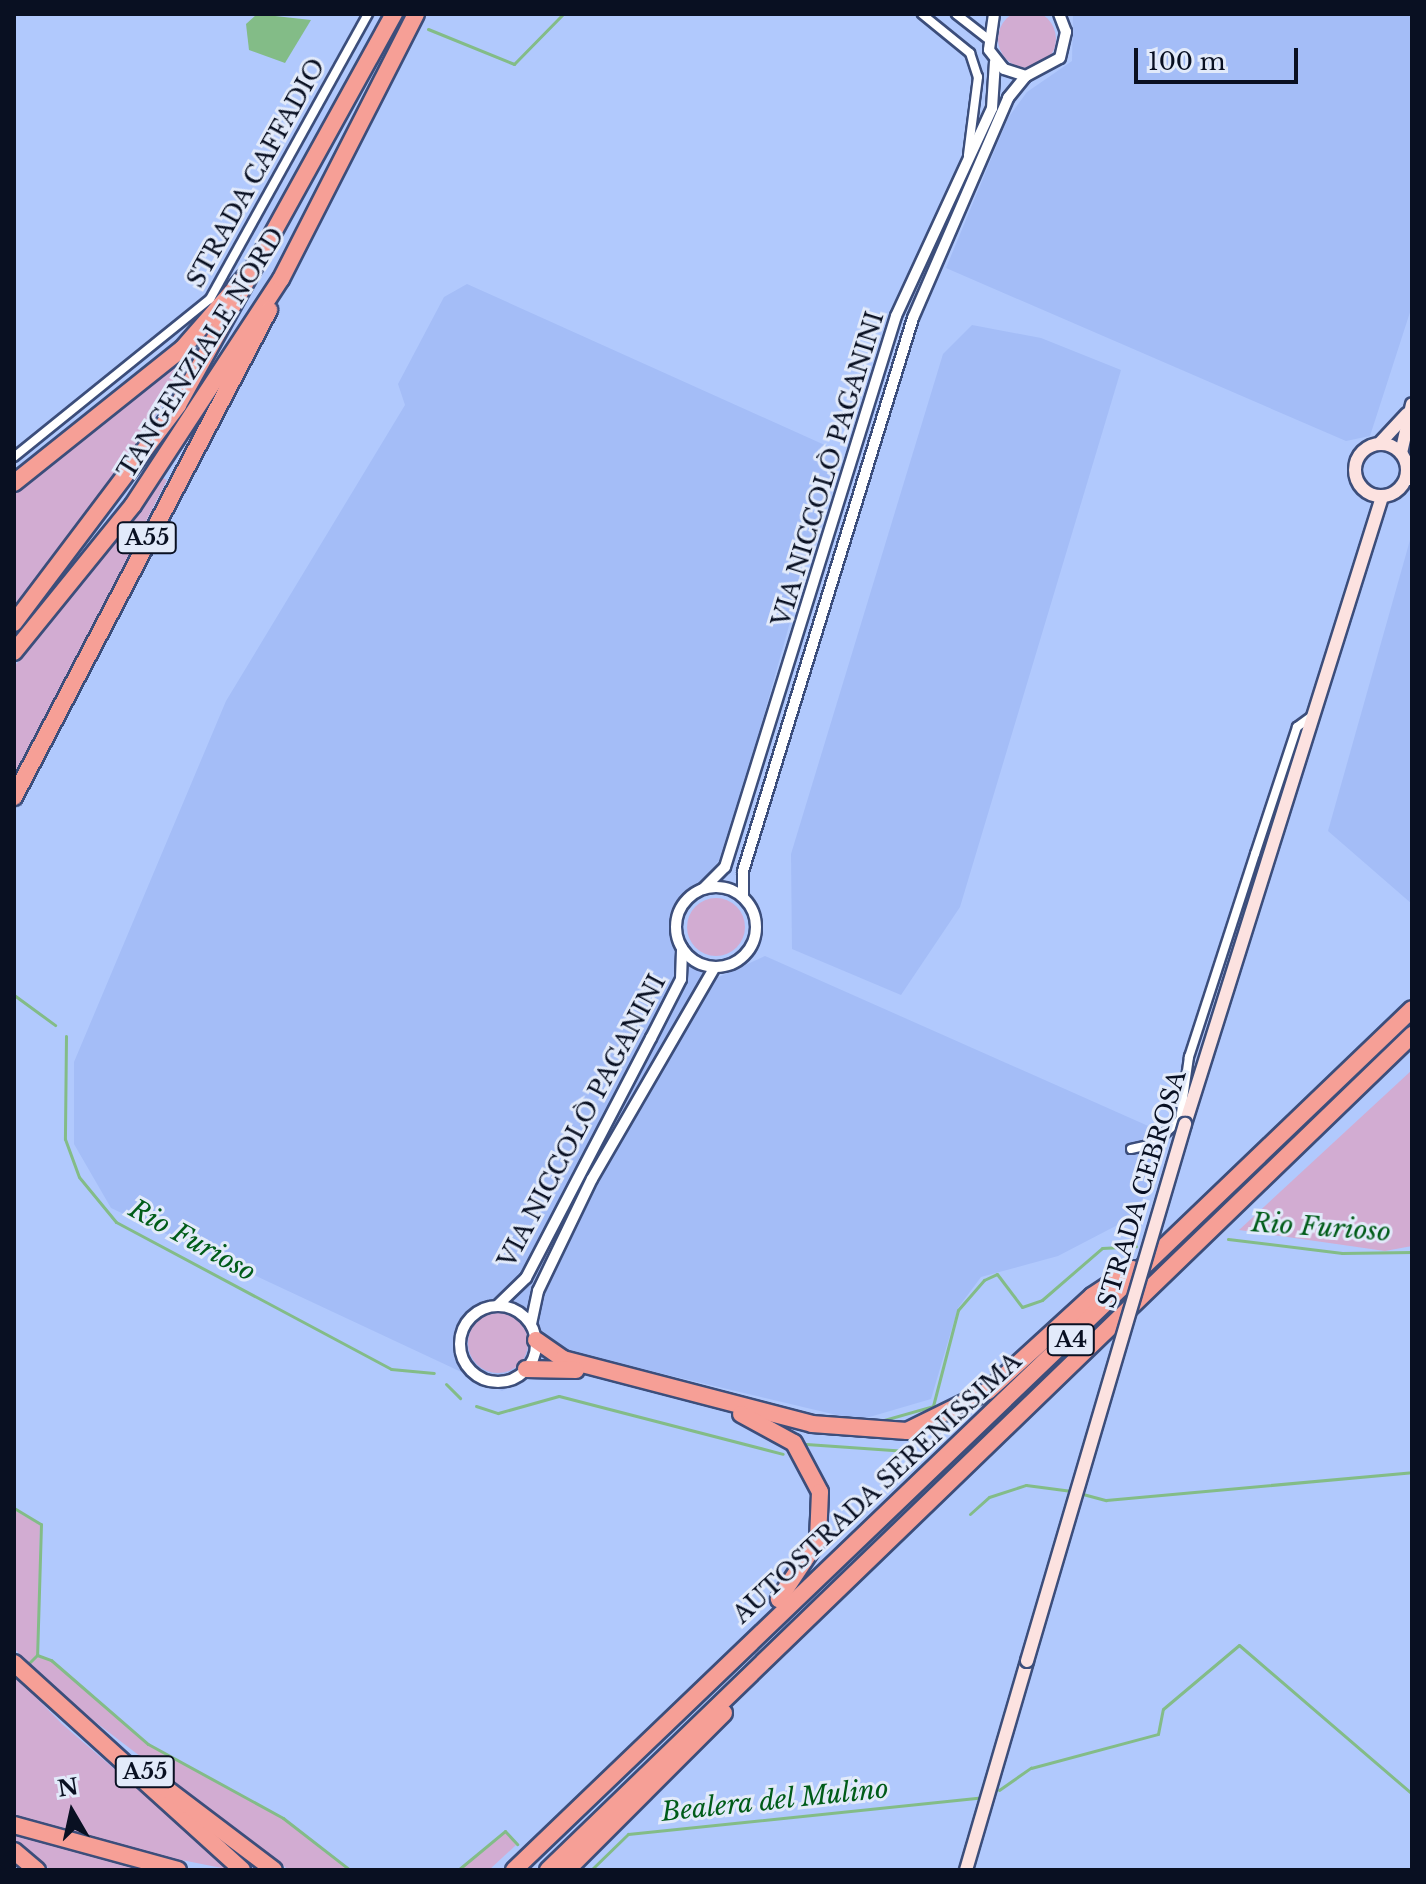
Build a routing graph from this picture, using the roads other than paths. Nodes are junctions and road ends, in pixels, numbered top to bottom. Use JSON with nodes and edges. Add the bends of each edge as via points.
{"nodes":[{"id":1,"x":368,"y":14,"type":"edge"},
{"id":2,"x":394,"y":14,"type":"edge"},
{"id":3,"x":416,"y":14,"type":"edge"},
{"id":4,"x":922,"y":14,"type":"edge"},
{"id":5,"x":956,"y":14,"type":"edge"},
{"id":6,"x":994,"y":14,"type":"edge"},
{"id":7,"x":1059,"y":14,"type":"edge"},
{"id":8,"x":987,"y":38,"type":"junction"},
{"id":9,"x":995,"y":62,"type":"junction"},
{"id":10,"x":1026,"y":76,"type":"junction"},
{"id":11,"x":968,"y":155,"type":"junction"},
{"id":12,"x":289,"y":213,"type":"junction"},
{"id":13,"x":281,"y":279,"type":"junction"},
{"id":14,"x":1411,"y":408,"type":"edge"},
{"id":15,"x":1379,"y":444,"type":"junction"},
{"id":16,"x":14,"y":457,"type":"edge"},
{"id":17,"x":1407,"y":461,"type":"edge"},
{"id":18,"x":1408,"y":481,"type":"edge"},
{"id":19,"x":14,"y":483,"type":"edge"},
{"id":20,"x":1367,"y":493,"type":"junction"},
{"id":21,"x":1382,"y":497,"type":"junction"},
{"id":22,"x":1372,"y":526,"type":"junction"},
{"id":23,"x":14,"y":623,"type":"edge"},
{"id":24,"x":14,"y":652,"type":"edge"},
{"id":25,"x":1316,"y":713,"type":"junction"},
{"id":26,"x":14,"y":797,"type":"edge"},
{"id":27,"x":1255,"y":854,"type":"junction"},
{"id":28,"x":1261,"y":876,"type":"junction"},
{"id":29,"x":703,"y":889,"type":"junction"},
{"id":30,"x":743,"y":896,"type":"junction"},
{"id":31,"x":682,"y":948,"type":"junction"},
{"id":32,"x":715,"y":967,"type":"junction"},
{"id":33,"x":1412,"y":1009,"type":"edge"},
{"id":34,"x":1412,"y":1035,"type":"edge"},
{"id":35,"x":1131,"y":1149,"type":"dead end"},
{"id":36,"x":1165,"y":1249,"type":"junction"},
{"id":37,"x":498,"y":1305,"type":"junction"},
{"id":38,"x":534,"y":1332,"type":"junction"},
{"id":39,"x":526,"y":1369,"type":"junction"},
{"id":40,"x":813,"y":1614,"type":"junction"},
{"id":41,"x":14,"y":1663,"type":"edge"},
{"id":42,"x":723,"y":1664,"type":"junction"},
{"id":43,"x":86,"y":1735,"type":"junction"},
{"id":44,"x":577,"y":1808,"type":"junction"},
{"id":45,"x":14,"y":1825,"type":"edge"},
{"id":46,"x":14,"y":1851,"type":"edge"},
{"id":47,"x":37,"y":1870,"type":"edge"},
{"id":48,"x":178,"y":1870,"type":"edge"},
{"id":49,"x":242,"y":1870,"type":"edge"},
{"id":50,"x":274,"y":1870,"type":"edge"},
{"id":51,"x":504,"y":1870,"type":"edge"},
{"id":52,"x":514,"y":1870,"type":"edge"},
{"id":53,"x":548,"y":1870,"type":"edge"},
{"id":54,"x":567,"y":1870,"type":"edge"},
{"id":55,"x":966,"y":1870,"type":"edge"}],
"edges":[{"from":1,"to":16,"type":"street","name":"STRADA CAFFADIO","via":[[210,299]]},
{"from":2,"to":12,"type":"highway","name":"TANGENZIALE NORD","number":"A55"},
{"from":3,"to":13,"type":"highway","name":"TANGENZIALE NORD","number":"A55"},
{"from":4,"to":11,"type":"street","via":[[970,53],[978,77]]},
{"from":5,"to":8,"type":"street"},
{"from":6,"to":8,"type":"street"},
{"from":7,"to":10,"type":"street","via":[[1066,32],[1060,58]]},
{"from":8,"to":9,"type":"street"},
{"from":9,"to":10,"type":"street"},
{"from":9,"to":11,"type":"street","name":"VIA NICCOLÒ PAGANINI","via":[[992,108]]},
{"from":10,"to":30,"type":"street","name":"VIA NICCOLÒ PAGANINI","via":[[1008,98],[913,318],[743,871]]},
{"from":11,"to":29,"type":"street","name":"VIA NICCOLÒ PAGANINI","via":[[896,316],[725,867]]},
{"from":12,"to":19,"type":"highway","number":"A55","via":[[206,326]]},
{"from":12,"to":23,"type":"highway","name":"TANGENZIALE NORD","number":"A55","via":[[178,405]]},
{"from":13,"to":24,"type":"highway","name":"TANGENZIALE NORD","number":"A55","via":[[133,505]]},
{"from":13,"to":26,"type":"highway","number":"A55"},
{"from":14,"to":15,"type":"main road"},
{"from":14,"to":17,"type":"main road"},
{"from":15,"to":17,"type":"main road"},
{"from":15,"to":20,"type":"main road","via":[[1355,464]]},
{"from":17,"to":18,"type":"main road"},
{"from":18,"to":21,"type":"main road"},
{"from":20,"to":21,"type":"main road"},
{"from":20,"to":22,"type":"main road","name":"STRADA CEBROSA"},
{"from":21,"to":22,"type":"main road","name":"STRADA CEBROSA"},
{"from":22,"to":25,"type":"main road","name":"STRADA CEBROSA"},
{"from":25,"to":27,"type":"street","via":[[1297,727]]},
{"from":25,"to":28,"type":"main road","name":"STRADA CEBROSA"},
{"from":27,"to":28,"type":"street"},
{"from":27,"to":35,"type":"street","via":[[1189,1057],[1180,1120],[1153,1144]]},
{"from":28,"to":55,"type":"main road","name":"STRADA CEBROSA","bridge":true},
{"from":29,"to":30,"type":"street"},
{"from":29,"to":31,"type":"street","via":[[681,908]]},
{"from":30,"to":32,"type":"street","via":[[756,920],[754,942],[739,961]]},
{"from":31,"to":32,"type":"street"},
{"from":31,"to":37,"type":"street","name":"VIA NICCOLÒ PAGANINI","via":[[681,979],[658,1026],[526,1278]]},
{"from":32,"to":38,"type":"street","name":"VIA NICCOLÒ PAGANINI","via":[[592,1179],[538,1291]]},
{"from":33,"to":36,"type":"highway","name":"AUTOSTRADA SERENISSIMA","number":"A4"},
{"from":34,"to":40,"type":"highway","name":"AUTOSTRADA SERENISSIMA","number":"A4"},
{"from":36,"to":38,"type":"highway","via":[[1092,1296],[988,1391],[907,1431],[812,1424],[563,1359]]},
{"from":36,"to":42,"type":"highway","name":"AUTOSTRADA SERENISSIMA","number":"A4"},
{"from":37,"to":38,"type":"street"},
{"from":37,"to":39,"type":"street","via":[[468,1319],[459,1340],[463,1360],[493,1382]]},
{"from":38,"to":39,"type":"street"},
{"from":39,"to":42,"type":"highway","via":[[578,1370],[738,1413],[782,1434],[806,1460],[820,1492],[818,1540],[797,1579]]},
{"from":40,"to":53,"type":"highway","name":"AUTOSTRADA SERENISSIMA","number":"A4"},
{"from":40,"to":54,"type":"highway","via":[[695,1746]]},
{"from":41,"to":43,"type":"highway","number":"A55"},
{"from":42,"to":44,"type":"highway","name":"AUTOSTRADA SERENISSIMA","number":"A4"},
{"from":43,"to":49,"type":"highway"},
{"from":43,"to":50,"type":"highway","number":"A55"},
{"from":44,"to":51,"type":"highway","number":"A4"},
{"from":44,"to":52,"type":"highway","name":"AUTOSTRADA SERENISSIMA","number":"A4"},
{"from":45,"to":48,"type":"highway"},
{"from":46,"to":47,"type":"highway"}]}
